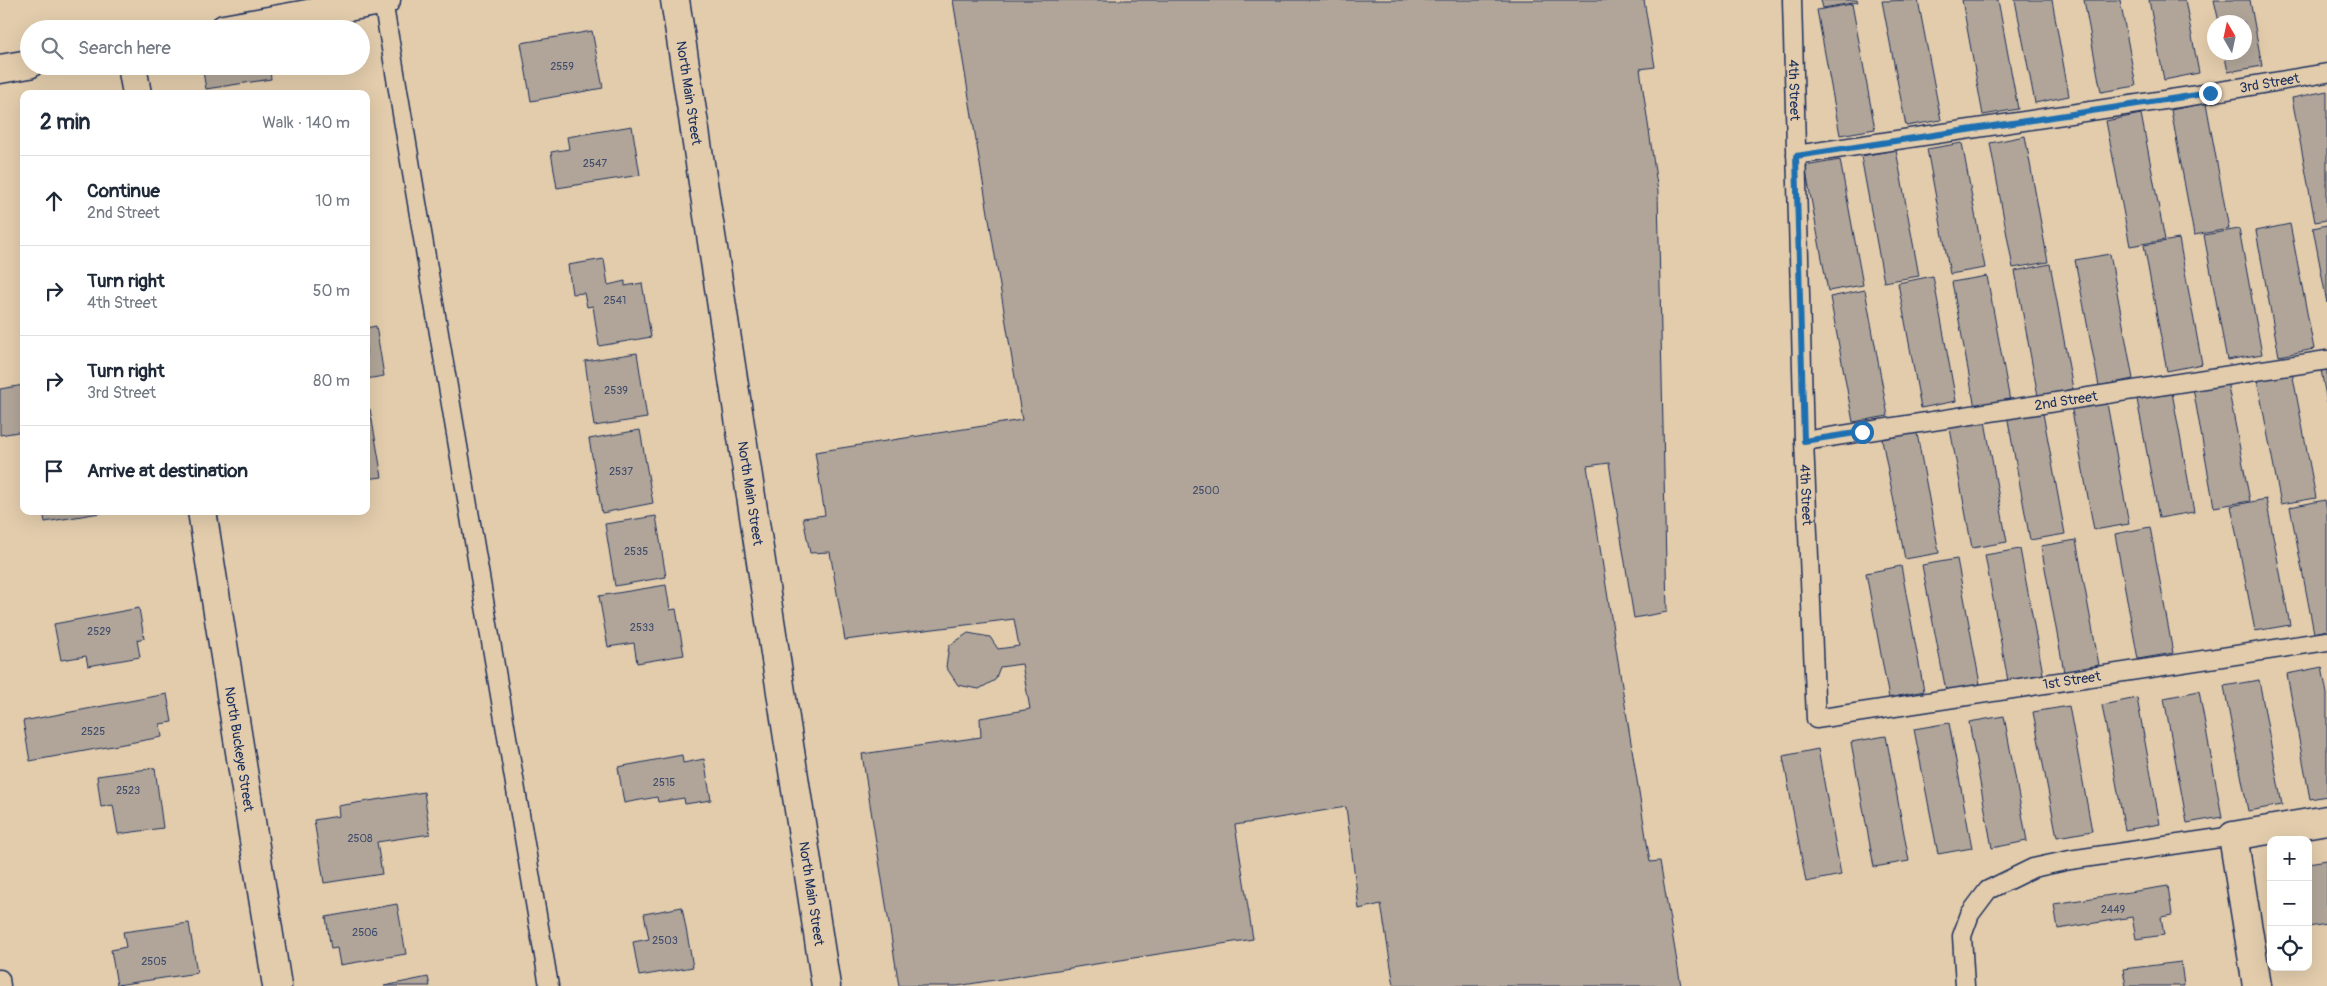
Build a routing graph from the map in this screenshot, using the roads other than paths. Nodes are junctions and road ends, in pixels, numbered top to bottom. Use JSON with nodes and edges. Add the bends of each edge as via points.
{"nodes":[{"id":1,"x":385,"y":0,"type":"edge"},
{"id":2,"x":675,"y":0,"type":"edge"},
{"id":3,"x":1792,"y":0,"type":"edge"},
{"id":4,"x":274,"y":20,"type":"edge"},
{"id":5,"x":20,"y":66,"type":"edge"},
{"id":6,"x":0,"y":69,"type":"edge"},
{"id":7,"x":2327,"y":73,"type":"edge"},
{"id":8,"x":134,"y":75,"type":"edge"},
{"id":9,"x":136,"y":90,"type":"edge"},
{"id":10,"x":1796,"y":156,"type":"junction"},
{"id":11,"x":2327,"y":360,"type":"edge"},
{"id":12,"x":1804,"y":441,"type":"junction"},
{"id":13,"x":203,"y":515,"type":"edge"},
{"id":14,"x":2327,"y":641,"type":"edge"},
{"id":15,"x":1816,"y":719,"type":"joint"},
{"id":16,"x":2327,"y":820,"type":"edge"},
{"id":17,"x":2233,"y":836,"type":"junction"},
{"id":18,"x":0,"y":979,"type":"edge"},
{"id":19,"x":1,"y":986,"type":"edge"},
{"id":20,"x":277,"y":986,"type":"edge"},
{"id":21,"x":549,"y":986,"type":"edge"},
{"id":22,"x":826,"y":986,"type":"edge"},
{"id":23,"x":1965,"y":986,"type":"edge"},
{"id":24,"x":2257,"y":986,"type":"edge"}],
"edges":[{"from":1,"to":4,"type":"street"},
{"from":1,"to":21,"type":"lane"},
{"from":2,"to":22,"type":"street","name":"North Main Street"},
{"from":3,"to":10,"type":"lane","name":"4th Street"},
{"from":5,"to":6,"type":"street"},
{"from":7,"to":10,"type":"lane","name":"3rd Street"},
{"from":8,"to":9,"type":"street"},
{"from":10,"to":12,"type":"lane","name":"4th Street"},
{"from":11,"to":12,"type":"lane","name":"2nd Street"},
{"from":12,"to":15,"type":"lane","name":"4th Street"},
{"from":13,"to":20,"type":"street","name":"North Buckeye Street"},
{"from":14,"to":15,"type":"lane","name":"1st Street"},
{"from":16,"to":17,"type":"street"},
{"from":17,"to":23,"type":"lane","via":[[2033,868],[1988,890],[1970,914],[1962,936]]},
{"from":17,"to":24,"type":"street"},
{"from":18,"to":19,"type":"lane"}]}
